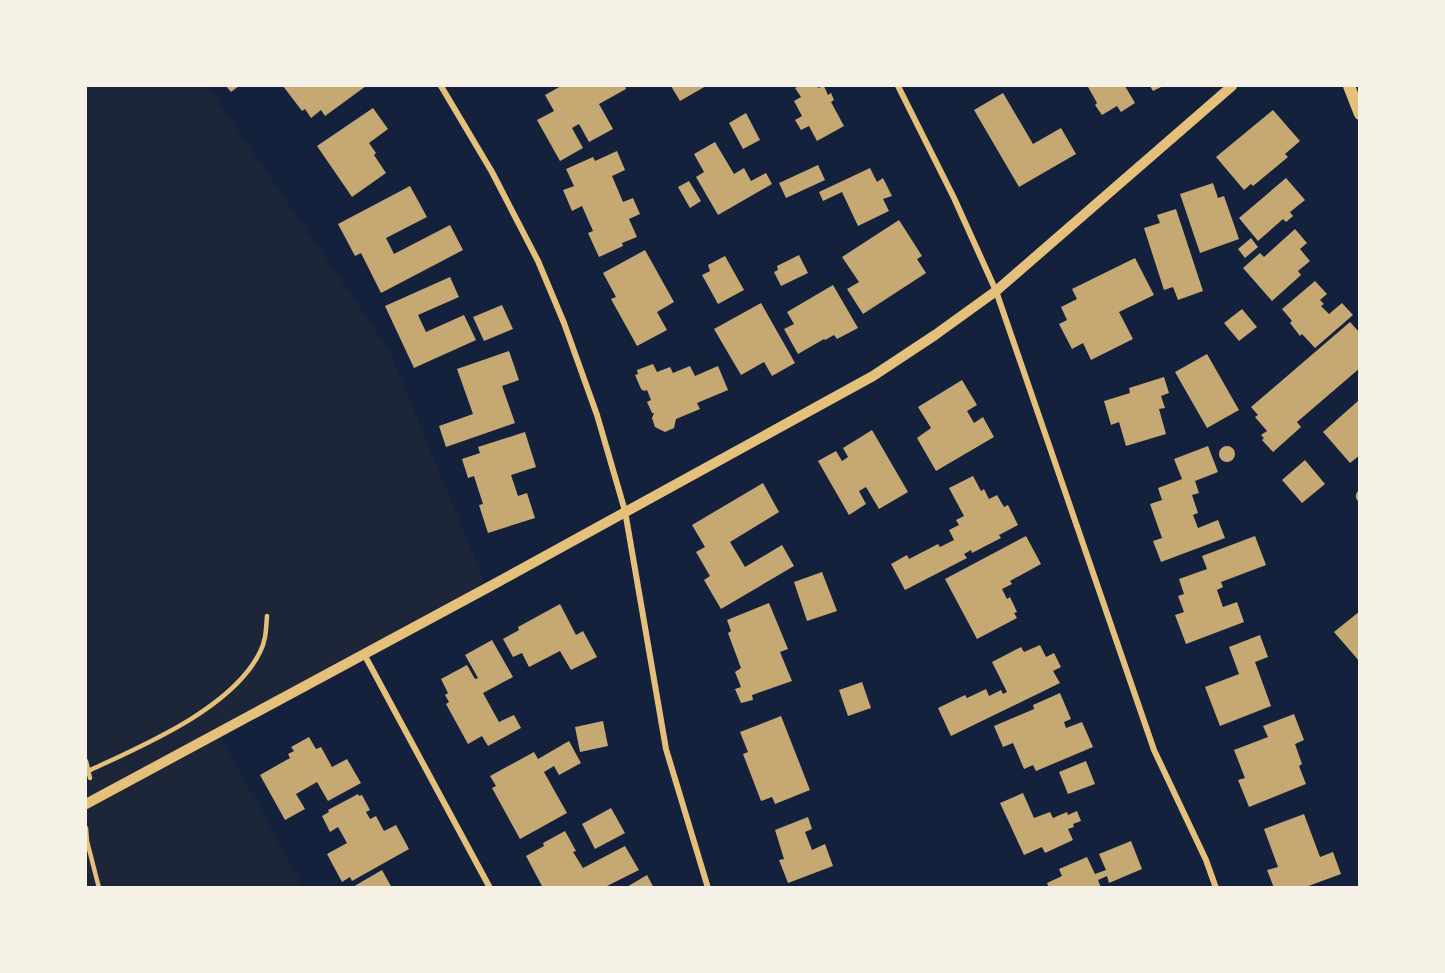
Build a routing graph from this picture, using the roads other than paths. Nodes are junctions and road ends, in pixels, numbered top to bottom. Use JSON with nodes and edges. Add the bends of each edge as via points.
{"nodes":[{"id":1,"x":441,"y":86,"type":"edge"},
{"id":2,"x":898,"y":86,"type":"edge"},
{"id":3,"x":1232,"y":86,"type":"edge"},
{"id":4,"x":1349,"y":86,"type":"edge"},
{"id":5,"x":1359,"y":114,"type":"edge"},
{"id":6,"x":996,"y":291,"type":"junction"},
{"id":7,"x":625,"y":511,"type":"junction"},
{"id":8,"x":267,"y":616,"type":"dead end"},
{"id":9,"x":364,"y":654,"type":"junction"},
{"id":10,"x":86,"y":761,"type":"edge"},
{"id":11,"x":88,"y":771,"type":"junction"},
{"id":12,"x":90,"y":778,"type":"dead end"},
{"id":13,"x":86,"y":804,"type":"edge"},
{"id":14,"x":86,"y":828,"type":"edge"},
{"id":15,"x":86,"y":841,"type":"edge"},
{"id":16,"x":99,"y":888,"type":"edge"},
{"id":17,"x":490,"y":888,"type":"edge"},
{"id":18,"x":708,"y":888,"type":"edge"},
{"id":19,"x":1216,"y":888,"type":"edge"}],
"edges":[{"from":1,"to":7,"type":"street","via":[[492,171],[538,261],[597,415]]},
{"from":2,"to":6,"type":"street"},
{"from":3,"to":6,"type":"street"},
{"from":4,"to":5,"type":"main road"},
{"from":6,"to":7,"type":"street","via":[[873,376]]},
{"from":6,"to":19,"type":"street","via":[[1154,750]]},
{"from":7,"to":9,"type":"street"},
{"from":7,"to":18,"type":"street","via":[[666,749]]},
{"from":8,"to":11,"type":"lane","via":[[261,651],[233,689],[190,719]]},
{"from":9,"to":13,"type":"street"},
{"from":9,"to":17,"type":"street"},
{"from":10,"to":11,"type":"lane"},
{"from":11,"to":12,"type":"lane"},
{"from":14,"to":15,"type":"lane"},
{"from":15,"to":16,"type":"lane"}]}
